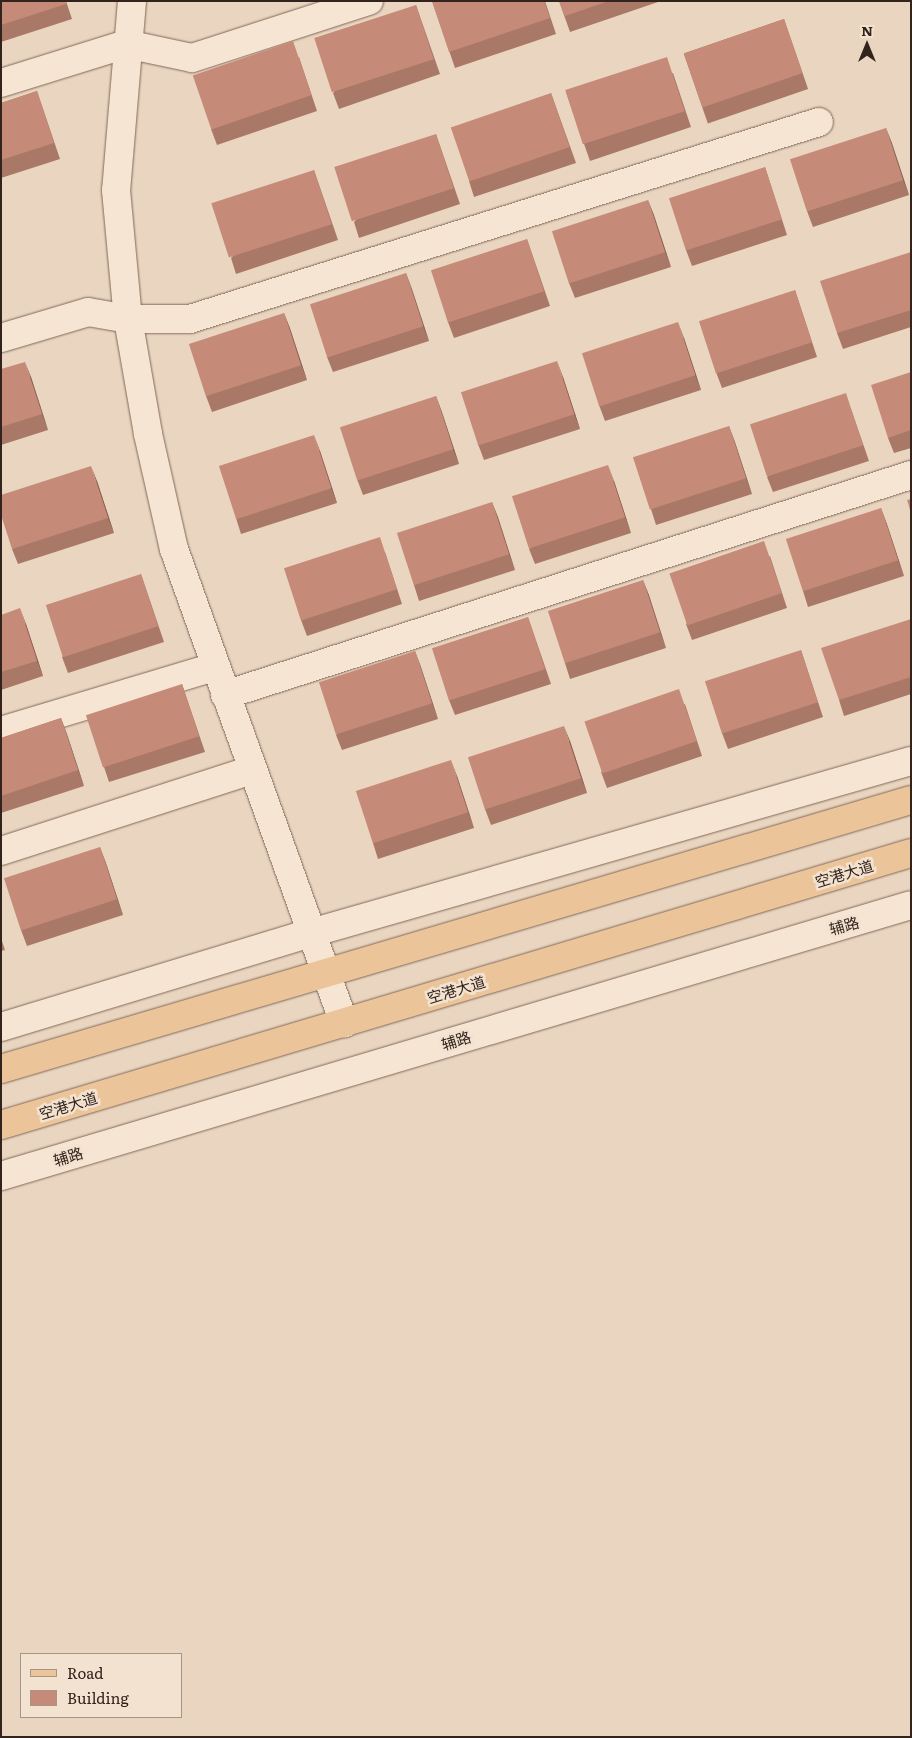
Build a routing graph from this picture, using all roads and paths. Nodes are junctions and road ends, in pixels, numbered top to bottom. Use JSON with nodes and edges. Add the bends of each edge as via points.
{"nodes":[{"id":1,"x":132,"y":1,"type":"edge"},
{"id":2,"x":370,"y":1,"type":"edge"},
{"id":3,"x":126,"y":44,"type":"junction"},
{"id":4,"x":1,"y":83,"type":"edge"},
{"id":5,"x":819,"y":122,"type":"dead end"},
{"id":6,"x":128,"y":319,"type":"junction"},
{"id":7,"x":1,"y":338,"type":"edge"},
{"id":8,"x":911,"y":475,"type":"edge"},
{"id":9,"x":215,"y":667,"type":"junction"},
{"id":10,"x":225,"y":696,"type":"junction"},
{"id":11,"x":1,"y":731,"type":"edge"},
{"id":12,"x":911,"y":761,"type":"edge"},
{"id":13,"x":252,"y":770,"type":"junction"},
{"id":14,"x":907,"y":800,"type":"edge"},
{"id":15,"x":1,"y":851,"type":"edge"},
{"id":16,"x":909,"y":854,"type":"edge"},
{"id":17,"x":911,"y":905,"type":"edge"},
{"id":18,"x":310,"y":933,"type":"junction"},
{"id":19,"x":324,"y":971,"type":"junction"},
{"id":20,"x":344,"y":1023,"type":"junction"},
{"id":21,"x":1,"y":1027,"type":"edge"},
{"id":22,"x":1,"y":1069,"type":"edge"},
{"id":23,"x":1,"y":1125,"type":"edge"},
{"id":24,"x":1,"y":1176,"type":"edge"}],
"edges":[{"from":1,"to":3,"type":"street"},
{"from":2,"to":3,"type":"street","via":[[192,58]]},
{"from":3,"to":4,"type":"street"},
{"from":3,"to":6,"type":"street","via":[[116,190]]},
{"from":5,"to":6,"type":"street","via":[[190,319]]},
{"from":6,"to":7,"type":"street","via":[[88,312]]},
{"from":6,"to":9,"type":"street","via":[[148,434],[174,548]]},
{"from":8,"to":10,"type":"street"},
{"from":9,"to":10,"type":"street"},
{"from":9,"to":11,"type":"street"},
{"from":10,"to":13,"type":"street"},
{"from":12,"to":18,"type":"street"},
{"from":13,"to":15,"type":"street"},
{"from":13,"to":18,"type":"street"},
{"from":14,"to":19,"type":"main road"},
{"from":16,"to":20,"type":"main road","name":"空港大道"},
{"from":17,"to":24,"type":"street","name":"辅路"},
{"from":18,"to":19,"type":"street"},
{"from":18,"to":21,"type":"street"},
{"from":19,"to":20,"type":"street"},
{"from":19,"to":22,"type":"main road"},
{"from":20,"to":23,"type":"main road","name":"空港大道"}]}
